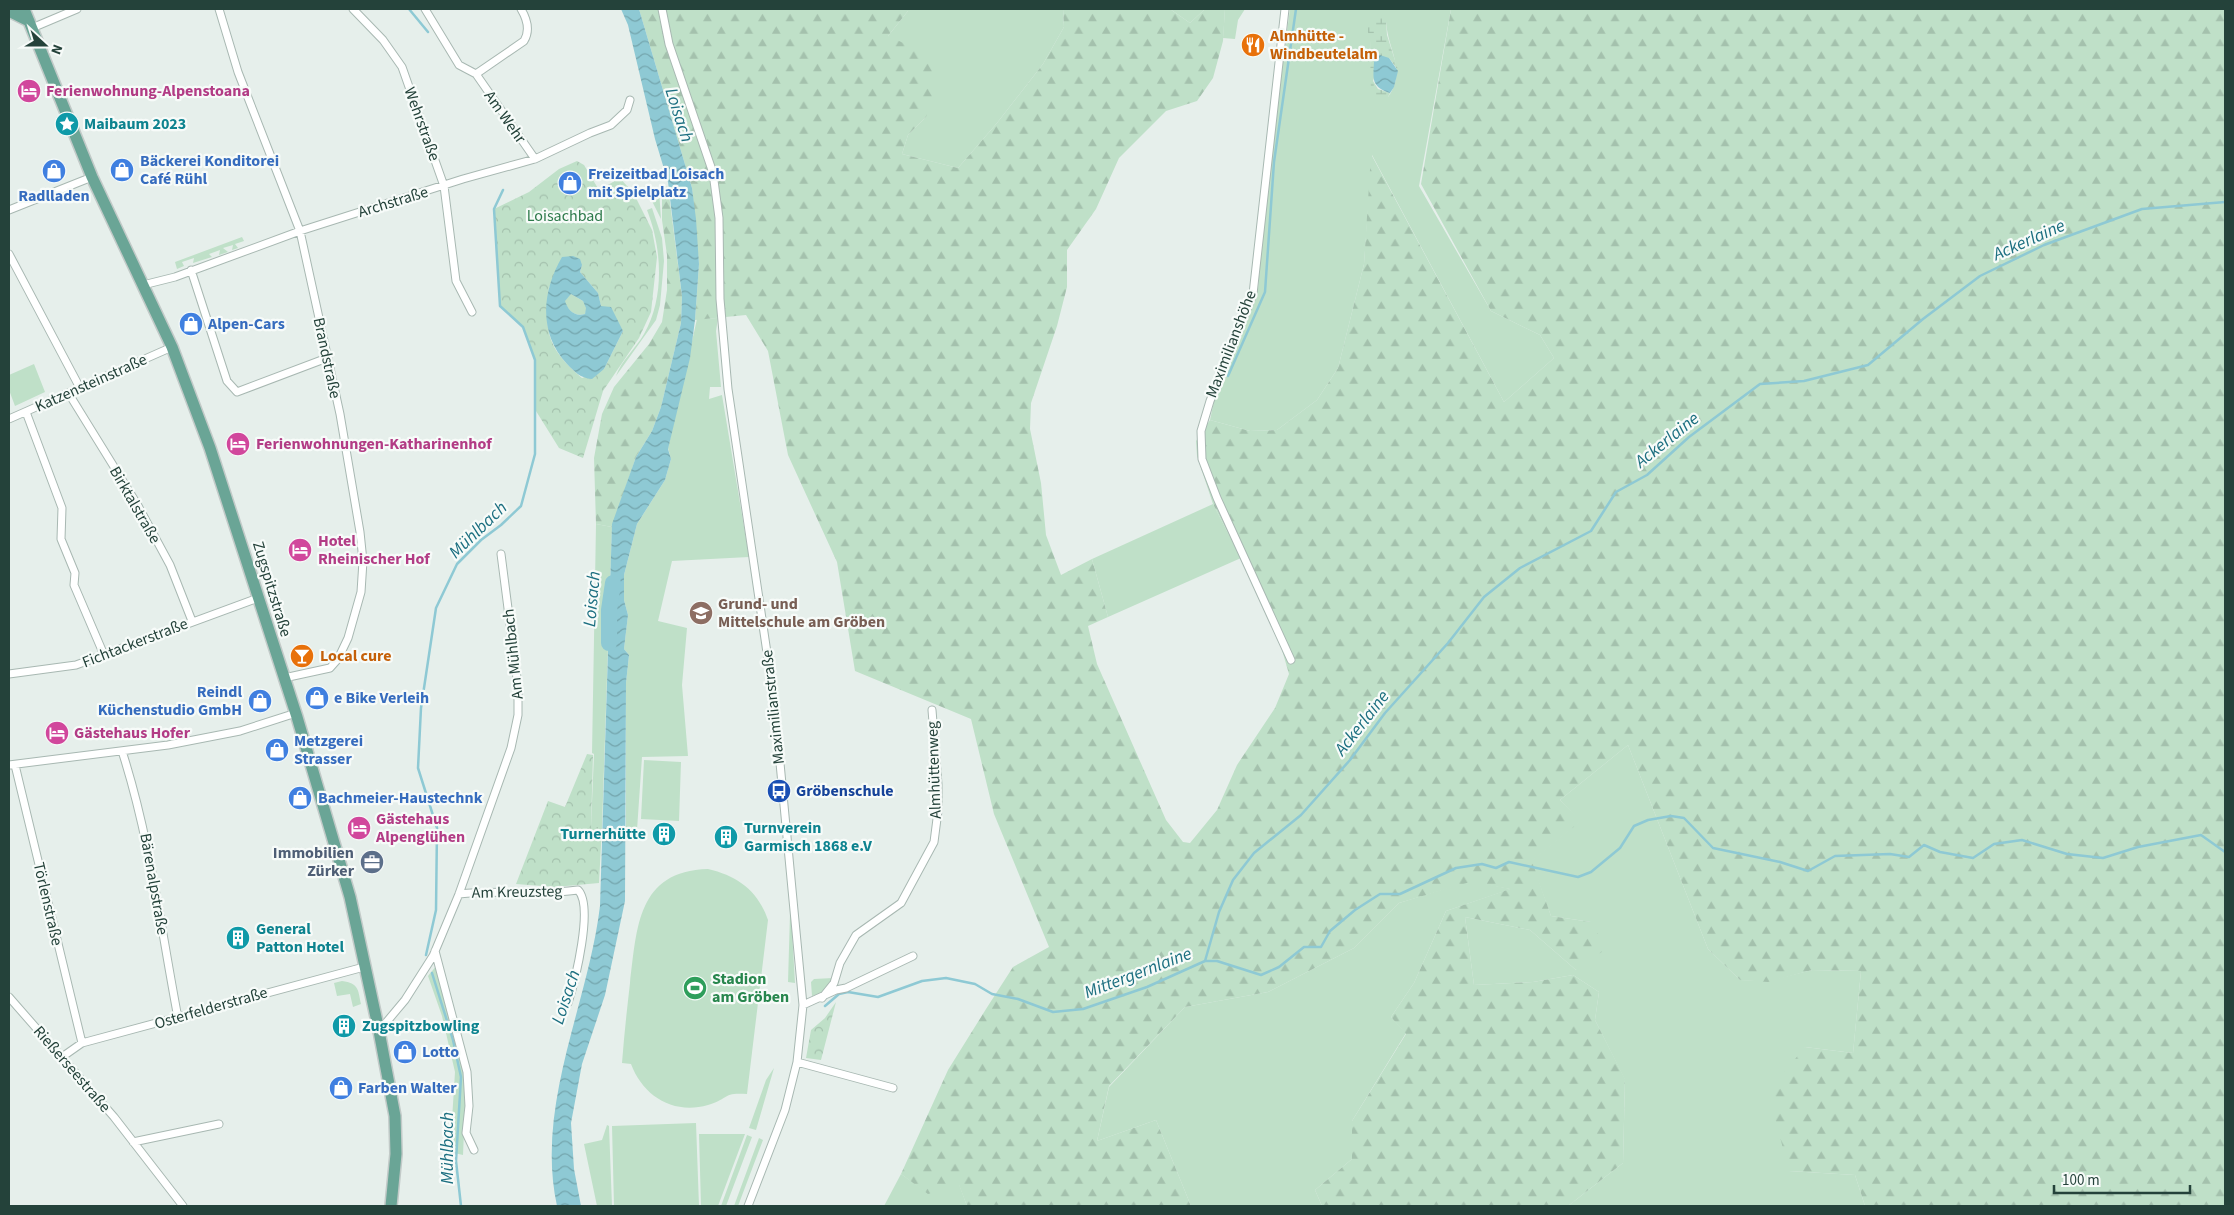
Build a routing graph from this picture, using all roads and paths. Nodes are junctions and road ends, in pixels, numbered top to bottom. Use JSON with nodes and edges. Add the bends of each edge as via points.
{"nodes":[{"id":1,"x":24,"y":9,"type":"edge"},
{"id":2,"x":77,"y":9,"type":"edge"},
{"id":3,"x":218,"y":9,"type":"edge"},
{"id":4,"x":353,"y":9,"type":"edge"},
{"id":5,"x":425,"y":9,"type":"edge"},
{"id":6,"x":521,"y":9,"type":"edge"},
{"id":7,"x":662,"y":9,"type":"edge"},
{"id":8,"x":1285,"y":9,"type":"edge"},
{"id":9,"x":9,"y":11,"type":"edge"},
{"id":10,"x":30,"y":24,"type":"junction"},
{"id":11,"x":476,"y":74,"type":"junction"},
{"id":12,"x":630,"y":100,"type":"dead end"},
{"id":13,"x":535,"y":159,"type":"junction"},
{"id":14,"x":92,"y":177,"type":"junction"},
{"id":15,"x":444,"y":186,"type":"junction"},
{"id":16,"x":9,"y":210,"type":"edge"},
{"id":17,"x":300,"y":231,"type":"junction"},
{"id":18,"x":9,"y":254,"type":"edge"},
{"id":19,"x":191,"y":270,"type":"junction"},
{"id":20,"x":143,"y":285,"type":"junction"},
{"id":21,"x":472,"y":312,"type":"dead end"},
{"id":22,"x":172,"y":347,"type":"junction"},
{"id":23,"x":327,"y":358,"type":"junction"},
{"id":24,"x":80,"y":388,"type":"junction"},
{"id":25,"x":69,"y":394,"type":"junction"},
{"id":26,"x":26,"y":412,"type":"junction"},
{"id":27,"x":9,"y":419,"type":"edge"},
{"id":28,"x":501,"y":554,"type":"dead end"},
{"id":29,"x":258,"y":598,"type":"junction"},
{"id":30,"x":192,"y":621,"type":"junction"},
{"id":31,"x":104,"y":655,"type":"junction"},
{"id":32,"x":1291,"y":660,"type":"dead end"},
{"id":33,"x":9,"y":674,"type":"edge"},
{"id":34,"x":284,"y":678,"type":"junction"},
{"id":35,"x":932,"y":710,"type":"dead end"},
{"id":36,"x":296,"y":714,"type":"junction"},
{"id":37,"x":122,"y":751,"type":"junction"},
{"id":38,"x":12,"y":765,"type":"edge"},
{"id":39,"x":459,"y":894,"type":"junction"},
{"id":40,"x":434,"y":953,"type":"junction"},
{"id":41,"x":913,"y":956,"type":"dead end"},
{"id":42,"x":364,"y":966,"type":"junction"},
{"id":43,"x":9,"y":998,"type":"edge"},
{"id":44,"x":822,"y":998,"type":"junction"},
{"id":45,"x":568,"y":1003,"type":"dead end"},
{"id":46,"x":803,"y":1005,"type":"junction"},
{"id":47,"x":178,"y":1018,"type":"junction"},
{"id":48,"x":379,"y":1031,"type":"junction"},
{"id":49,"x":82,"y":1043,"type":"junction"},
{"id":50,"x":62,"y":1057,"type":"junction"},
{"id":51,"x":797,"y":1062,"type":"junction"},
{"id":52,"x":892,"y":1088,"type":"dead end"},
{"id":53,"x":219,"y":1124,"type":"dead end"},
{"id":54,"x":133,"y":1142,"type":"junction"},
{"id":55,"x":474,"y":1150,"type":"dead end"},
{"id":56,"x":183,"y":1206,"type":"edge"},
{"id":57,"x":391,"y":1206,"type":"edge"},
{"id":58,"x":748,"y":1206,"type":"edge"}],
"edges":[{"from":1,"to":10,"type":"main road","name":"Zugspitzstraße"},
{"from":2,"to":10,"type":"street"},
{"from":3,"to":17,"type":"street","name":"Brandstraße","via":[[238,72]]},
{"from":4,"to":15,"type":"street","name":"Wehrstraße","via":[[383,40],[402,67]]},
{"from":5,"to":11,"type":"street","name":"Am Wehr","via":[[459,64]]},
{"from":6,"to":11,"type":"street","name":"Am Wehr","via":[[528,26],[524,41]]},
{"from":7,"to":46,"type":"street","name":"Maximilianstraße","via":[[669,44],[713,173],[719,218],[720,299],[734,440],[774,700]]},
{"from":8,"to":32,"type":"street","name":"Maximilianshöhe","via":[[1252,294],[1201,432],[1202,459],[1217,498]]},
{"from":9,"to":10,"type":"main road"},
{"from":10,"to":14,"type":"main road","name":"Zugspitzstraße"},
{"from":11,"to":13,"type":"street","name":"Am Wehr"},
{"from":12,"to":13,"type":"street","name":"Archstraße","via":[[628,110],[611,126],[590,132]]},
{"from":13,"to":15,"type":"street","name":"Archstraße"},
{"from":14,"to":16,"type":"street"},
{"from":14,"to":20,"type":"main road","name":"Zugspitzstraße"},
{"from":15,"to":17,"type":"street","name":"Archstraße"},
{"from":15,"to":21,"type":"street","name":"Wehrstraße","via":[[456,281]]},
{"from":17,"to":19,"type":"street","name":"Archstraße"},
{"from":17,"to":23,"type":"street","name":"Brandstraße"},
{"from":18,"to":24,"type":"street"},
{"from":19,"to":20,"type":"street","name":"Archstraße"},
{"from":19,"to":23,"type":"street","via":[[227,381],[237,392]]},
{"from":20,"to":22,"type":"main road","name":"Zugspitzstraße"},
{"from":22,"to":24,"type":"street","name":"Katzensteinstraße"},
{"from":22,"to":29,"type":"main road","name":"Zugspitzstraße","via":[[210,448]]},
{"from":23,"to":34,"type":"street","name":"Brandstraße","via":[[360,532],[363,561],[361,592],[348,638],[330,668]]},
{"from":24,"to":25,"type":"street","name":"Katzensteinstraße"},
{"from":25,"to":26,"type":"street","name":"Katzensteinstraße"},
{"from":25,"to":30,"type":"street","name":"Birktalstraße","via":[[137,504],[170,565]]},
{"from":26,"to":27,"type":"street","name":"Katzensteinstraße"},
{"from":26,"to":31,"type":"street","via":[[62,508],[61,539],[75,573],[74,586]]},
{"from":28,"to":39,"type":"street","name":"Am Mühlbach","via":[[518,686],[518,715],[511,748]]},
{"from":29,"to":30,"type":"street","name":"Fichtackerstraße"},
{"from":29,"to":34,"type":"main road","name":"Zugspitzstraße"},
{"from":30,"to":31,"type":"street","name":"Fichtackerstraße"},
{"from":31,"to":33,"type":"street","name":"Fichtackerstraße","via":[[76,665]]},
{"from":34,"to":36,"type":"main road","name":"Zugspitzstraße"},
{"from":35,"to":44,"type":"street","name":"Almhüttenweg","via":[[938,784],[934,842],[901,903],[856,935],[840,963],[834,983]]},
{"from":36,"to":37,"type":"street","via":[[240,732]]},
{"from":36,"to":42,"type":"main road","name":"Zugspitzstraße","via":[[350,897]]},
{"from":37,"to":38,"type":"street"},
{"from":37,"to":47,"type":"street","name":"Bärenalpstraße","via":[[145,832]]},
{"from":38,"to":49,"type":"street","name":"Törlenstraße"},
{"from":39,"to":40,"type":"street","name":"Am Mühlbach"},
{"from":39,"to":45,"type":"street","name":"Am Kreuzsteg","via":[[578,890],[584,903],[581,951]]},
{"from":40,"to":48,"type":"street","name":"Am Mühlbach","via":[[405,1000]]},
{"from":40,"to":55,"type":"street","via":[[467,1072],[469,1106],[466,1133]]},
{"from":41,"to":44,"type":"street"},
{"from":42,"to":47,"type":"street","name":"Osterfelderstraße"},
{"from":42,"to":48,"type":"main road","name":"Zugspitzstraße"},
{"from":43,"to":50,"type":"street","name":"Rießerseestraße"},
{"from":44,"to":46,"type":"street"},
{"from":46,"to":51,"type":"street","name":"Maximilianstraße"},
{"from":47,"to":49,"type":"street","name":"Osterfelderstraße"},
{"from":48,"to":57,"type":"main road","name":"Zugspitzstraße","via":[[395,1116],[396,1154]]},
{"from":49,"to":50,"type":"street","name":"Osterfelderstraße"},
{"from":50,"to":54,"type":"street","name":"Rießerseestraße"},
{"from":51,"to":52,"type":"street"},
{"from":51,"to":58,"type":"street","name":"Maximilianstraße","via":[[781,1122]]},
{"from":53,"to":54,"type":"street"},
{"from":54,"to":56,"type":"street","name":"Rießerseestraße"}]}
